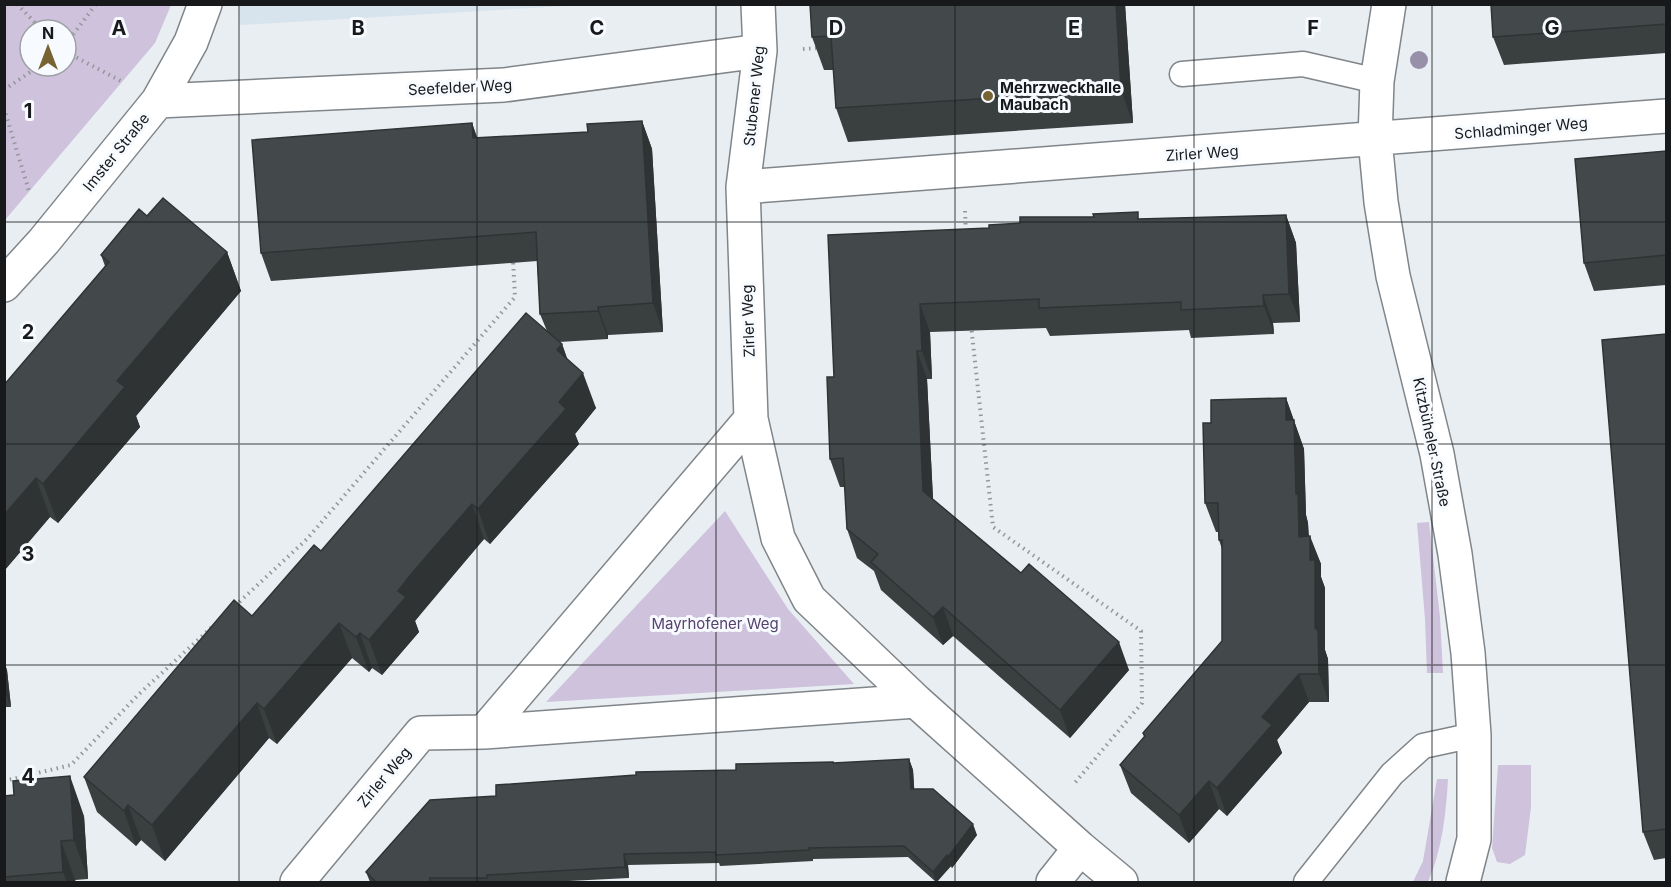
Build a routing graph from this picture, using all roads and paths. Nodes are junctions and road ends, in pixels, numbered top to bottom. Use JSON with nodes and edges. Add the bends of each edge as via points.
{"nodes":[{"id":1,"x":16,"y":4,"type":"edge"},
{"id":2,"x":96,"y":4,"type":"edge"},
{"id":3,"x":205,"y":4,"type":"edge"},
{"id":4,"x":758,"y":4,"type":"edge"},
{"id":5,"x":1389,"y":4,"type":"edge"},
{"id":6,"x":30,"y":18,"type":"edge"},
{"id":7,"x":78,"y":28,"type":"edge"},
{"id":8,"x":822,"y":47,"type":"edge"},
{"id":9,"x":812,"y":48,"type":"edge"},
{"id":10,"x":760,"y":51,"type":"junction"},
{"id":11,"x":78,"y":58,"type":"edge"},
{"id":12,"x":1182,"y":74,"type":"dead end"},
{"id":13,"x":22,"y":78,"type":"edge"},
{"id":14,"x":1377,"y":81,"type":"junction"},
{"id":15,"x":4,"y":90,"type":"edge"},
{"id":16,"x":158,"y":101,"type":"junction"},
{"id":17,"x":4,"y":108,"type":"edge"},
{"id":18,"x":1666,"y":116,"type":"edge"},
{"id":19,"x":1375,"y":139,"type":"junction"},
{"id":20,"x":963,"y":171,"type":"junction"},
{"id":21,"x":743,"y":187,"type":"junction"},
{"id":22,"x":966,"y":240,"type":"edge"},
{"id":23,"x":44,"y":241,"type":"junction"},
{"id":24,"x":513,"y":250,"type":"edge"},
{"id":25,"x":4,"y":285,"type":"edge"},
{"id":26,"x":970,"y":321,"type":"edge"},
{"id":27,"x":752,"y":419,"type":"junction"},
{"id":28,"x":232,"y":609,"type":"edge"},
{"id":29,"x":215,"y":624,"type":"edge"},
{"id":30,"x":916,"y":700,"type":"junction"},
{"id":31,"x":484,"y":732,"type":"junction"},
{"id":32,"x":1474,"y":735,"type":"junction"},
{"id":33,"x":4,"y":781,"type":"edge"},
{"id":34,"x":1045,"y":818,"type":"junction"},
{"id":35,"x":1080,"y":848,"type":"junction"},
{"id":36,"x":297,"y":882,"type":"edge"},
{"id":37,"x":1053,"y":882,"type":"edge"},
{"id":38,"x":1121,"y":882,"type":"edge"},
{"id":39,"x":1306,"y":882,"type":"edge"},
{"id":40,"x":1463,"y":882,"type":"edge"}],
"edges":[{"from":1,"to":6,"type":"path"},
{"from":2,"to":7,"type":"path"},
{"from":3,"to":16,"type":"street","name":"Imster Straße","via":[[191,42]]},
{"from":4,"to":10,"type":"street","name":"Stubener Weg"},
{"from":5,"to":14,"type":"street","name":"Kitzbüheler Straße"},
{"from":8,"to":9,"type":"path"},
{"from":10,"to":16,"type":"street","name":"Seefelder Weg"},
{"from":10,"to":21,"type":"street","name":"Stubener Weg"},
{"from":11,"to":16,"type":"path"},
{"from":12,"to":14,"type":"lane","via":[[1303,64]]},
{"from":13,"to":15,"type":"path"},
{"from":14,"to":19,"type":"street","name":"Kitzbüheler Straße"},
{"from":16,"to":23,"type":"street","name":"Imster Straße"},
{"from":17,"to":23,"type":"path"},
{"from":18,"to":19,"type":"street","name":"Schladminger Weg"},
{"from":19,"to":20,"type":"street","name":"Zirler Weg"},
{"from":19,"to":32,"type":"street","name":"Kitzbüheler Straße","via":[[1380,202],[1393,276],[1437,454],[1455,554]]},
{"from":20,"to":21,"type":"street","name":"Zirler Weg"},
{"from":20,"to":22,"type":"path"},
{"from":21,"to":27,"type":"street","name":"Zirler Weg"},
{"from":23,"to":25,"type":"street","name":"Imster Straße"},
{"from":24,"to":28,"type":"path","via":[[515,297],[307,539]]},
{"from":26,"to":34,"type":"path","via":[[993,527],[1141,631],[1142,703]]},
{"from":27,"to":30,"type":"street","via":[[778,538],[809,599]]},
{"from":27,"to":31,"type":"street"},
{"from":29,"to":33,"type":"path","via":[[139,694],[71,765]]},
{"from":30,"to":31,"type":"street"},
{"from":30,"to":34,"type":"street"},
{"from":31,"to":36,"type":"street","name":"Zirler Weg","via":[[421,733]]},
{"from":32,"to":39,"type":"lane","via":[[1423,746],[1392,774]]},
{"from":32,"to":40,"type":"street","name":"Kitzbüheler Straße","via":[[1474,839]]},
{"from":34,"to":35,"type":"street"},
{"from":35,"to":37,"type":"street"},
{"from":35,"to":38,"type":"street"}]}
